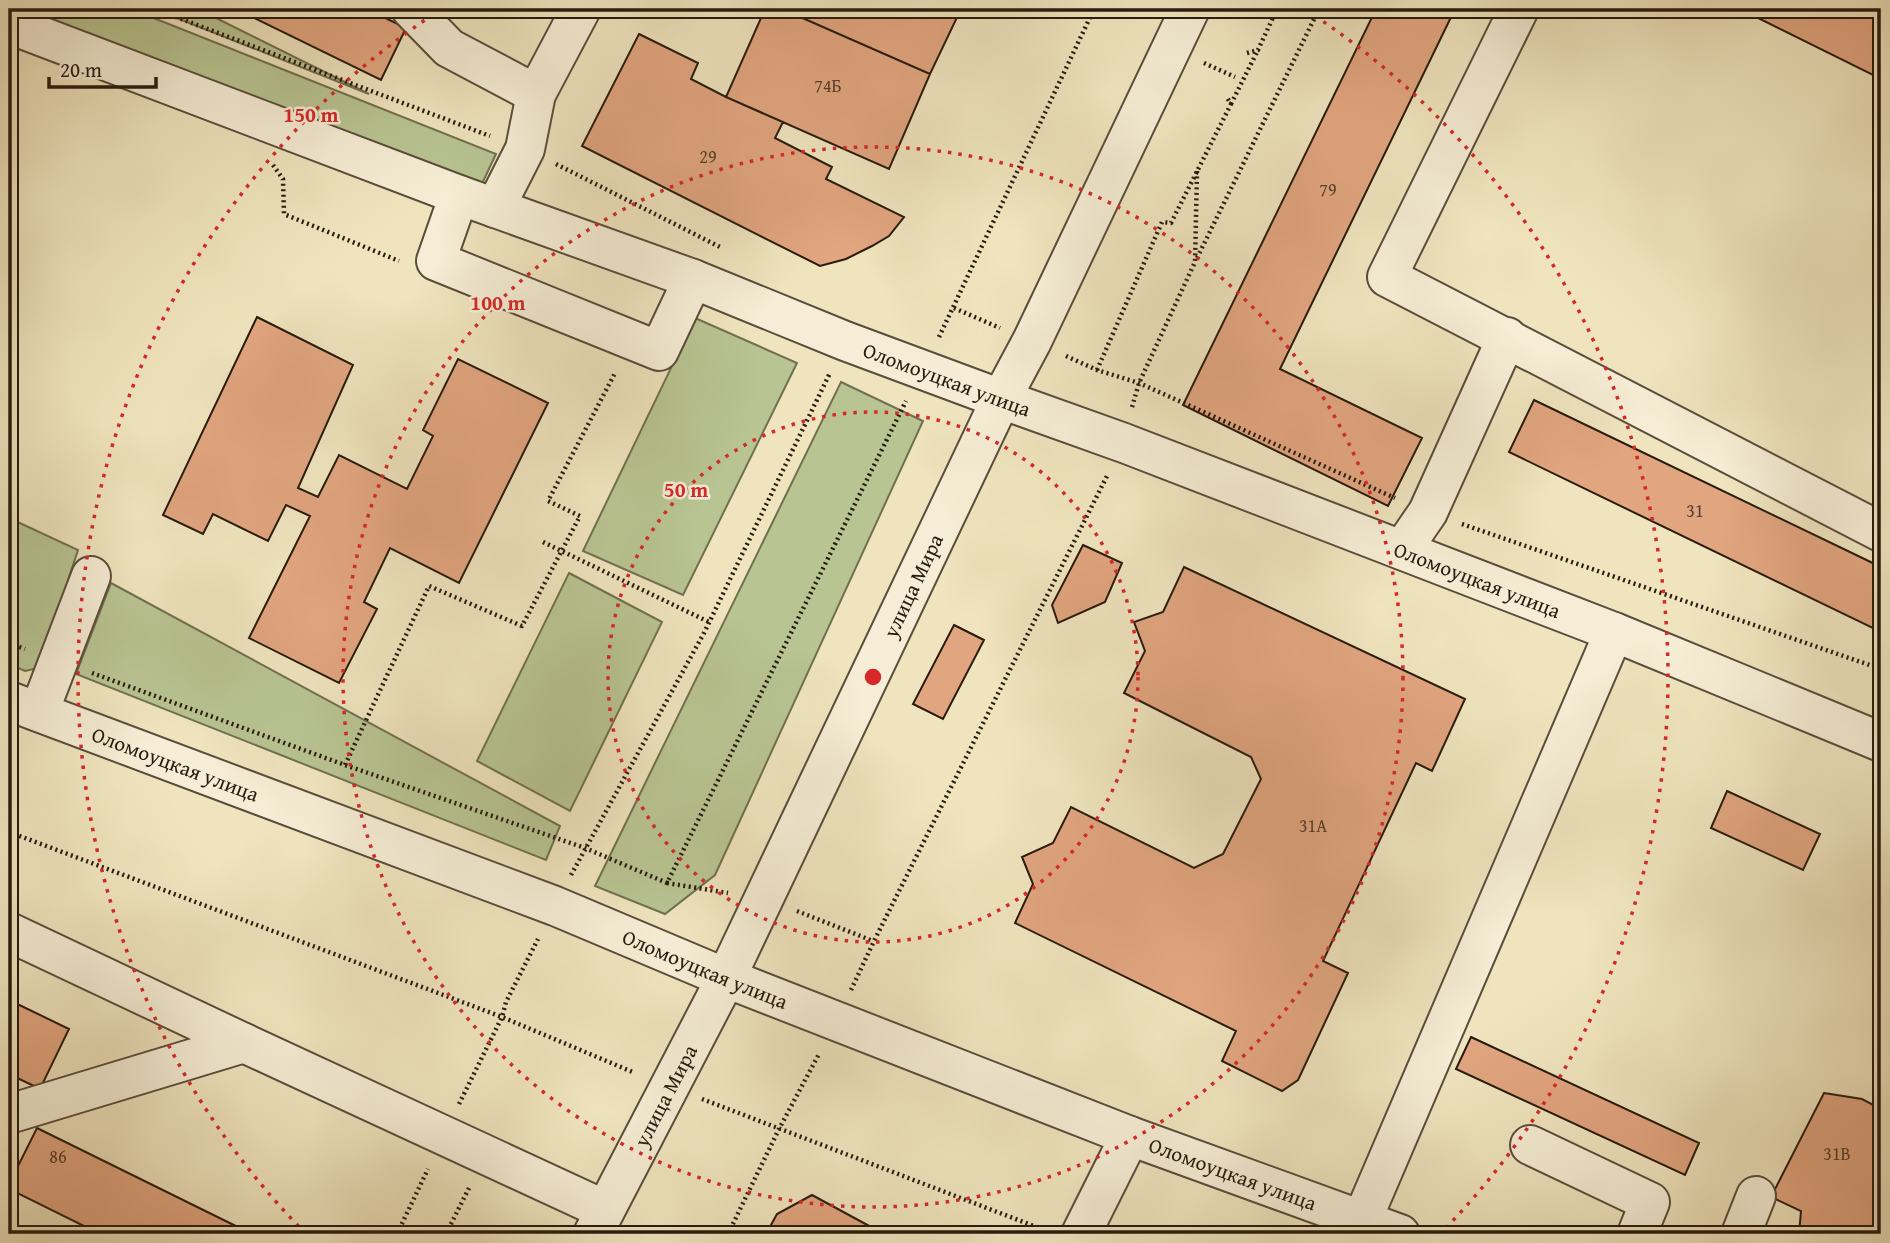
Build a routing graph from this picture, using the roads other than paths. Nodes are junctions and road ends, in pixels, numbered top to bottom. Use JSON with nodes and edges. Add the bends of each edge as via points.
{"nodes":[{"id":1,"x":411,"y":9,"type":"edge"},
{"id":2,"x":581,"y":9,"type":"edge"},
{"id":3,"x":1190,"y":9,"type":"edge"},
{"id":4,"x":1520,"y":9,"type":"edge"},
{"id":5,"x":9,"y":24,"type":"edge"},
{"id":6,"x":536,"y":93,"type":"junction"},
{"id":7,"x":459,"y":195,"type":"junction"},
{"id":8,"x":495,"y":208,"type":"junction"},
{"id":9,"x":693,"y":279,"type":"junction"},
{"id":10,"x":1507,"y":337,"type":"junction"},
{"id":11,"x":1001,"y":399,"type":"junction"},
{"id":12,"x":1881,"y":532,"type":"edge"},
{"id":13,"x":1402,"y":550,"type":"junction"},
{"id":14,"x":91,"y":576,"type":"dead end"},
{"id":15,"x":1614,"y":632,"type":"junction"},
{"id":16,"x":24,"y":707,"type":"edge"},
{"id":17,"x":1881,"y":742,"type":"edge"},
{"id":18,"x":9,"y":932,"type":"edge"},
{"id":19,"x":726,"y":978,"type":"junction"},
{"id":20,"x":244,"y":1043,"type":"junction"},
{"id":21,"x":9,"y":1114,"type":"edge"},
{"id":22,"x":1130,"y":1136,"type":"junction"},
{"id":23,"x":1530,"y":1145,"type":"dead end"},
{"id":24,"x":1756,"y":1196,"type":"dead end"},
{"id":25,"x":599,"y":1222,"type":"edge"},
{"id":26,"x":1358,"y":1227,"type":"edge"},
{"id":27,"x":1081,"y":1234,"type":"edge"},
{"id":28,"x":1400,"y":1234,"type":"edge"},
{"id":29,"x":1637,"y":1234,"type":"edge"},
{"id":30,"x":1741,"y":1234,"type":"edge"}],
"edges":[{"from":1,"to":6,"type":"street","via":[[449,48]]},
{"from":2,"to":6,"type":"street"},
{"from":3,"to":11,"type":"street","name":"улица Мира"},
{"from":4,"to":10,"type":"street","via":[[1387,277]]},
{"from":5,"to":7,"type":"street","name":"Оломоуцкая улица"},
{"from":6,"to":8,"type":"street","via":[[525,149]]},
{"from":7,"to":8,"type":"street","name":"Оломоуцкая улица"},
{"from":7,"to":9,"type":"street","via":[[436,261],[659,351]]},
{"from":8,"to":9,"type":"street","name":"Оломоуцкая улица"},
{"from":9,"to":11,"type":"street","name":"Оломоуцкая улица"},
{"from":10,"to":12,"type":"street"},
{"from":10,"to":13,"type":"street","via":[[1428,512]]},
{"from":11,"to":13,"type":"street","name":"Оломоуцкая улица"},
{"from":11,"to":19,"type":"street","name":"улица Мира"},
{"from":13,"to":15,"type":"street","name":"Оломоуцкая улица"},
{"from":14,"to":16,"type":"street","via":[[58,661]]},
{"from":15,"to":17,"type":"street","name":"Оломоуцкая улица"},
{"from":15,"to":26,"type":"street"},
{"from":16,"to":19,"type":"street","name":"Оломоуцкая улица","via":[[555,906]]},
{"from":18,"to":20,"type":"street"},
{"from":19,"to":22,"type":"street","name":"Оломоуцкая улица"},
{"from":19,"to":25,"type":"street","name":"улица Мира"},
{"from":20,"to":21,"type":"street"},
{"from":20,"to":25,"type":"street","via":[[485,1155]]},
{"from":22,"to":26,"type":"street","name":"Оломоуцкая улица"},
{"from":22,"to":27,"type":"street"},
{"from":23,"to":29,"type":"street","via":[[1650,1202]]},
{"from":24,"to":30,"type":"street"},
{"from":26,"to":28,"type":"street","name":"Оломоуцкая улица"}]}
